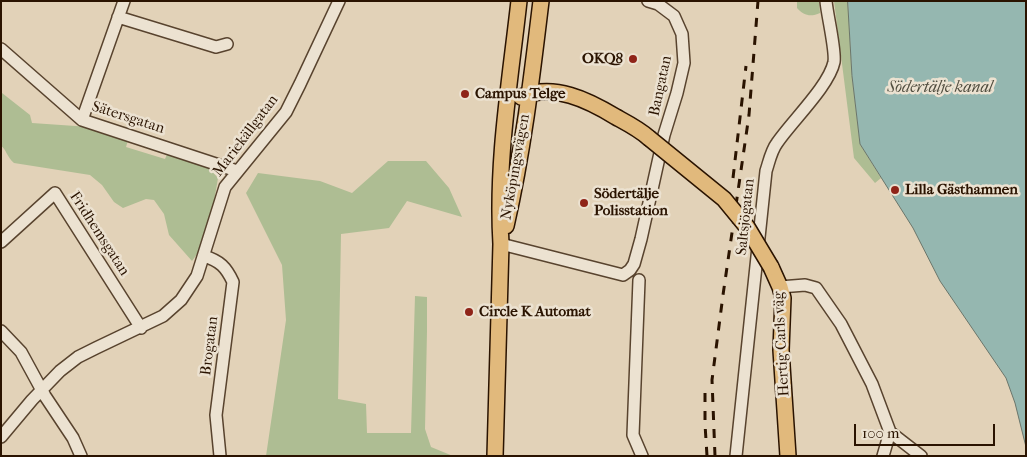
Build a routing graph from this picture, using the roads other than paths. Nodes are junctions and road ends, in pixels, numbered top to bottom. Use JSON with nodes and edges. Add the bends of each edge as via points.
{"nodes":[{"id":1,"x":124,"y":1,"type":"edge"},
{"id":2,"x":339,"y":1,"type":"edge"},
{"id":3,"x":519,"y":1,"type":"edge"},
{"id":4,"x":541,"y":1,"type":"edge"},
{"id":5,"x":648,"y":1,"type":"edge"},
{"id":6,"x":826,"y":1,"type":"edge"},
{"id":7,"x":118,"y":17,"type":"junction"},
{"id":8,"x":227,"y":44,"type":"dead end"},
{"id":9,"x":1,"y":49,"type":"edge"},
{"id":10,"x":512,"y":65,"type":"junction"},
{"id":11,"x":532,"y":72,"type":"junction"},
{"id":12,"x":556,"y":93,"type":"junction"},
{"id":13,"x":528,"y":94,"type":"junction"},
{"id":14,"x":507,"y":108,"type":"junction"},
{"id":15,"x":82,"y":120,"type":"junction"},
{"id":16,"x":622,"y":120,"type":"junction"},
{"id":17,"x":237,"y":171,"type":"junction"},
{"id":18,"x":1,"y":242,"type":"edge"},
{"id":19,"x":501,"y":244,"type":"junction"},
{"id":20,"x":204,"y":256,"type":"junction"},
{"id":21,"x":639,"y":280,"type":"dead end"},
{"id":22,"x":780,"y":287,"type":"junction"},
{"id":23,"x":141,"y":328,"type":"junction"},
{"id":24,"x":1,"y":331,"type":"edge"},
{"id":25,"x":42,"y":390,"type":"junction"},
{"id":26,"x":890,"y":432,"type":"junction"},
{"id":27,"x":1,"y":437,"type":"edge"},
{"id":28,"x":81,"y":456,"type":"edge"},
{"id":29,"x":220,"y":456,"type":"edge"},
{"id":30,"x":495,"y":456,"type":"edge"},
{"id":31,"x":642,"y":456,"type":"edge"},
{"id":32,"x":736,"y":456,"type":"edge"},
{"id":33,"x":788,"y":456,"type":"edge"},
{"id":34,"x":883,"y":456,"type":"edge"},
{"id":35,"x":921,"y":456,"type":"edge"}],
"edges":[{"from":1,"to":7,"type":"street"},
{"from":2,"to":17,"type":"street","name":"Mariekällgatan","via":[[286,112]]},
{"from":3,"to":10,"type":"main road","name":"Nyköpingsvägen"},
{"from":4,"to":11,"type":"main road","name":"Nyköpingsvägen"},
{"from":5,"to":19,"type":"street","name":"Bangatan","via":[[674,16],[682,34],[684,63],[634,264],[623,275]]},
{"from":6,"to":32,"type":"street","name":"Saltsjögatan","via":[[834,60],[830,74],[776,143],[766,171]]},
{"from":7,"to":8,"type":"street","via":[[216,47]]},
{"from":7,"to":15,"type":"street"},
{"from":9,"to":15,"type":"street","name":"Sätersgatan"},
{"from":10,"to":13,"type":"main road"},
{"from":10,"to":14,"type":"main road","name":"Nyköpingsvägen"},
{"from":11,"to":12,"type":"main road","name":"Hertig Carls väg"},
{"from":11,"to":13,"type":"main road","name":"Nyköpingsvägen"},
{"from":12,"to":13,"type":"main road","name":"Hertig Carls väg"},
{"from":12,"to":16,"type":"main road","name":"Hertig Carls väg","via":[[574,96]]},
{"from":13,"to":14,"type":"main road","name":"Hertig Carls väg"},
{"from":13,"to":16,"type":"main road","name":"Hertig Carls väg"},
{"from":13,"to":19,"type":"main road","name":"Nyköpingsvägen","via":[[511,203]]},
{"from":14,"to":19,"type":"main road","name":"Nyköpingsvägen","via":[[499,212]]},
{"from":15,"to":17,"type":"street","name":"Sätersgatan"},
{"from":16,"to":22,"type":"main road","name":"Hertig Carls väg","bridge":true,"via":[[724,199],[747,227]]},
{"from":17,"to":20,"type":"street","name":"Mariekällgatan","via":[[225,187]]},
{"from":18,"to":23,"type":"street","name":"Fridhemsgatan","via":[[55,193]]},
{"from":19,"to":30,"type":"main road","name":"Nyköpingsvägen"},
{"from":20,"to":23,"type":"street","name":"Mariekällgatan","via":[[197,276],[180,300],[163,316]]},
{"from":20,"to":29,"type":"street","name":"Brogatan","via":[[226,267],[233,282],[216,416]]},
{"from":21,"to":31,"type":"street","via":[[633,435]]},
{"from":22,"to":26,"type":"street","via":[[805,285],[816,288],[841,324],[872,384]]},
{"from":22,"to":33,"type":"main road","name":"Hertig Carls väg"},
{"from":23,"to":25,"type":"street","name":"Mariekällgatan","via":[[78,357]]},
{"from":24,"to":25,"type":"street","via":[[20,352]]},
{"from":25,"to":27,"type":"street","name":"Mariekällgatan"},
{"from":25,"to":28,"type":"street"},
{"from":26,"to":34,"type":"street"},
{"from":26,"to":35,"type":"street"}]}
